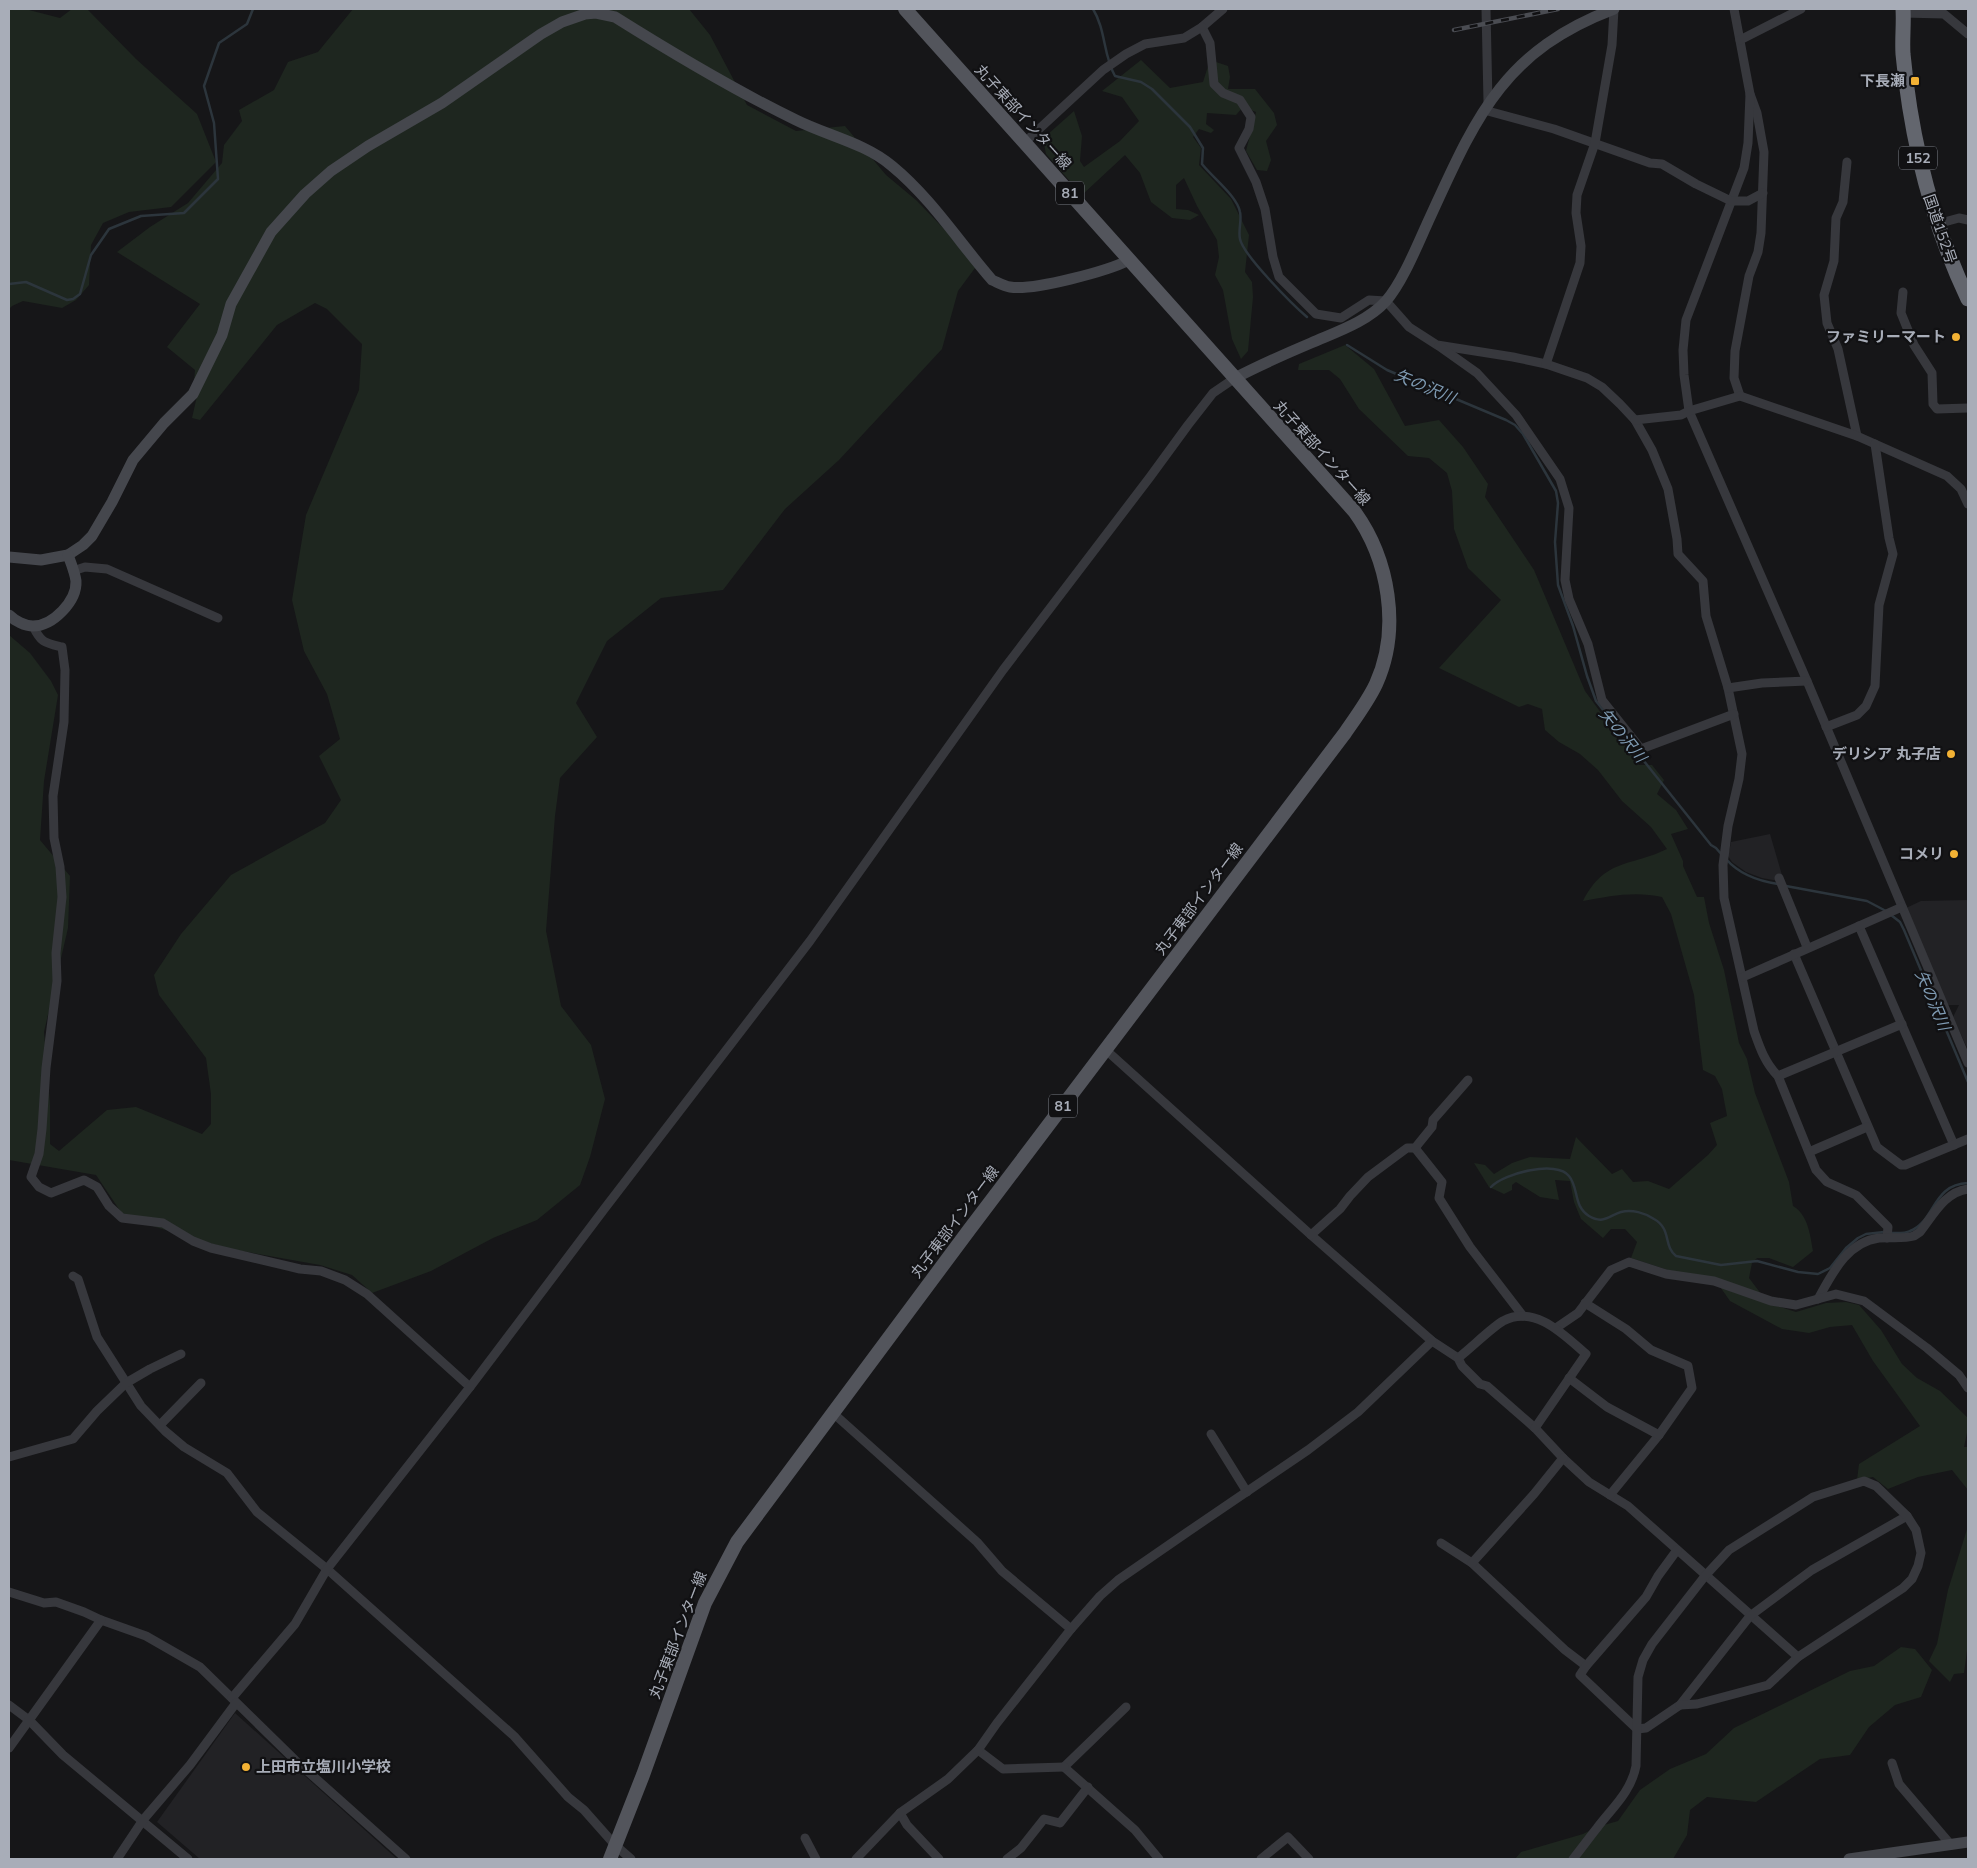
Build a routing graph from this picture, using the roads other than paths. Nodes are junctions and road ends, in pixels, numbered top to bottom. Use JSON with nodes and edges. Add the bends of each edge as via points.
{"nodes":[{"id":1,"x":905,"y":9,"type":"edge"},
{"id":2,"x":1223,"y":9,"type":"edge"},
{"id":3,"x":1486,"y":9,"type":"edge"},
{"id":4,"x":1614,"y":9,"type":"edge"},
{"id":5,"x":1734,"y":9,"type":"edge"},
{"id":6,"x":1801,"y":9,"type":"edge"},
{"id":7,"x":1902,"y":10,"type":"edge"},
{"id":8,"x":1947,"y":11,"type":"edge"},
{"id":9,"x":1202,"y":27,"type":"junction"},
{"id":10,"x":1968,"y":34,"type":"edge"},
{"id":11,"x":1740,"y":40,"type":"junction"},
{"id":12,"x":1750,"y":94,"type":"junction"},
{"id":13,"x":1486,"y":106,"type":"junction"},
{"id":14,"x":1025,"y":142,"type":"junction"},
{"id":15,"x":1595,"y":143,"type":"junction"},
{"id":16,"x":1847,"y":162,"type":"dead end"},
{"id":17,"x":1763,"y":193,"type":"junction"},
{"id":18,"x":1731,"y":201,"type":"junction"},
{"id":19,"x":1968,"y":220,"type":"edge"},
{"id":20,"x":1936,"y":224,"type":"junction"},
{"id":21,"x":1129,"y":260,"type":"junction"},
{"id":22,"x":1903,"y":292,"type":"dead end"},
{"id":23,"x":1968,"y":299,"type":"edge"},
{"id":24,"x":1386,"y":301,"type":"junction"},
{"id":25,"x":1437,"y":345,"type":"junction"},
{"id":26,"x":1546,"y":364,"type":"junction"},
{"id":27,"x":1235,"y":378,"type":"junction"},
{"id":28,"x":1740,"y":396,"type":"junction"},
{"id":29,"x":1968,"y":408,"type":"edge"},
{"id":30,"x":1689,"y":411,"type":"junction"},
{"id":31,"x":1635,"y":420,"type":"junction"},
{"id":32,"x":1857,"y":436,"type":"junction"},
{"id":33,"x":1875,"y":444,"type":"junction"},
{"id":34,"x":1968,"y":504,"type":"edge"},
{"id":35,"x":68,"y":555,"type":"junction"},
{"id":36,"x":9,"y":556,"type":"edge"},
{"id":37,"x":73,"y":571,"type":"junction"},
{"id":38,"x":9,"y":615,"type":"edge"},
{"id":39,"x":218,"y":618,"type":"dead end"},
{"id":40,"x":33,"y":626,"type":"junction"},
{"id":41,"x":1807,"y":681,"type":"junction"},
{"id":42,"x":1728,"y":688,"type":"junction"},
{"id":43,"x":1734,"y":714,"type":"junction"},
{"id":44,"x":1826,"y":727,"type":"junction"},
{"id":45,"x":1780,"y":882,"type":"dead end"},
{"id":46,"x":1902,"y":907,"type":"junction"},
{"id":47,"x":1860,"y":926,"type":"junction"},
{"id":48,"x":1807,"y":947,"type":"junction"},
{"id":49,"x":1794,"y":954,"type":"junction"},
{"id":50,"x":1743,"y":977,"type":"junction"},
{"id":51,"x":1902,"y":1024,"type":"junction"},
{"id":52,"x":1106,"y":1050,"type":"junction"},
{"id":53,"x":1837,"y":1052,"type":"junction"},
{"id":54,"x":1968,"y":1062,"type":"edge"},
{"id":55,"x":1778,"y":1076,"type":"junction"},
{"id":56,"x":1468,"y":1080,"type":"dead end"},
{"id":57,"x":1867,"y":1128,"type":"junction"},
{"id":58,"x":1968,"y":1139,"type":"edge"},
{"id":59,"x":1954,"y":1145,"type":"junction"},
{"id":60,"x":1415,"y":1148,"type":"junction"},
{"id":61,"x":1809,"y":1152,"type":"junction"},
{"id":62,"x":1968,"y":1189,"type":"edge"},
{"id":63,"x":1887,"y":1234,"type":"junction"},
{"id":64,"x":1311,"y":1235,"type":"junction"},
{"id":65,"x":73,"y":1276,"type":"dead end"},
{"id":66,"x":1818,"y":1299,"type":"junction"},
{"id":67,"x":1585,"y":1303,"type":"junction"},
{"id":68,"x":1523,"y":1316,"type":"junction"},
{"id":69,"x":1556,"y":1328,"type":"junction"},
{"id":70,"x":1432,"y":1340,"type":"junction"},
{"id":71,"x":181,"y":1354,"type":"dead end"},
{"id":72,"x":1458,"y":1358,"type":"junction"},
{"id":73,"x":1569,"y":1378,"type":"junction"},
{"id":74,"x":126,"y":1383,"type":"junction"},
{"id":75,"x":201,"y":1383,"type":"dead end"},
{"id":76,"x":470,"y":1388,"type":"junction"},
{"id":77,"x":1968,"y":1388,"type":"edge"},
{"id":78,"x":833,"y":1413,"type":"junction"},
{"id":79,"x":160,"y":1425,"type":"junction"},
{"id":80,"x":1534,"y":1428,"type":"junction"},
{"id":81,"x":1211,"y":1434,"type":"dead end"},
{"id":82,"x":1659,"y":1435,"type":"junction"},
{"id":83,"x":9,"y":1457,"type":"edge"},
{"id":84,"x":1563,"y":1458,"type":"junction"},
{"id":85,"x":1248,"y":1492,"type":"junction"},
{"id":86,"x":1610,"y":1495,"type":"junction"},
{"id":87,"x":1907,"y":1516,"type":"junction"},
{"id":88,"x":1441,"y":1543,"type":"dead end"},
{"id":89,"x":1676,"y":1550,"type":"junction"},
{"id":90,"x":1472,"y":1563,"type":"junction"},
{"id":91,"x":327,"y":1569,"type":"junction"},
{"id":92,"x":1705,"y":1576,"type":"junction"},
{"id":93,"x":9,"y":1592,"type":"edge"},
{"id":94,"x":1750,"y":1616,"type":"junction"},
{"id":95,"x":101,"y":1620,"type":"junction"},
{"id":96,"x":1070,"y":1629,"type":"junction"},
{"id":97,"x":1798,"y":1657,"type":"junction"},
{"id":98,"x":1586,"y":1666,"type":"junction"},
{"id":99,"x":234,"y":1700,"type":"junction"},
{"id":100,"x":9,"y":1705,"type":"edge"},
{"id":101,"x":1680,"y":1705,"type":"junction"},
{"id":102,"x":1126,"y":1706,"type":"dead end"},
{"id":103,"x":29,"y":1720,"type":"junction"},
{"id":104,"x":1637,"y":1729,"type":"junction"},
{"id":105,"x":9,"y":1748,"type":"edge"},
{"id":106,"x":978,"y":1750,"type":"junction"},
{"id":107,"x":1892,"y":1763,"type":"dead end"},
{"id":108,"x":1064,"y":1766,"type":"junction"},
{"id":109,"x":1088,"y":1787,"type":"junction"},
{"id":110,"x":900,"y":1813,"type":"junction"},
{"id":111,"x":143,"y":1820,"type":"junction"},
{"id":112,"x":805,"y":1838,"type":"dead end"},
{"id":113,"x":1968,"y":1842,"type":"edge"},
{"id":114,"x":1951,"y":1844,"type":"junction"},
{"id":115,"x":615,"y":1845,"type":"junction"},
{"id":116,"x":117,"y":1859,"type":"edge"},
{"id":117,"x":188,"y":1859,"type":"edge"},
{"id":118,"x":406,"y":1859,"type":"edge"},
{"id":119,"x":610,"y":1859,"type":"edge"},
{"id":120,"x":631,"y":1859,"type":"edge"},
{"id":121,"x":816,"y":1859,"type":"edge"},
{"id":122,"x":856,"y":1859,"type":"edge"},
{"id":123,"x":939,"y":1859,"type":"edge"},
{"id":124,"x":1007,"y":1859,"type":"edge"},
{"id":125,"x":1159,"y":1859,"type":"edge"},
{"id":126,"x":1261,"y":1859,"type":"edge"},
{"id":127,"x":1308,"y":1859,"type":"edge"},
{"id":128,"x":1573,"y":1859,"type":"edge"},
{"id":129,"x":1849,"y":1859,"type":"edge"}],
"edges":[{"from":1,"to":14,"type":"main road","name":"丸子東部インター線","number":"81"},
{"from":2,"to":9,"type":"street"},
{"from":3,"to":13,"type":"street"},
{"from":4,"to":13,"type":"street","via":[[1579,23],[1541,47],[1507,78]]},
{"from":4,"to":15,"type":"street","via":[[1612,44]]},
{"from":5,"to":11,"type":"street"},
{"from":6,"to":11,"type":"street"},
{"from":7,"to":8,"type":"street"},
{"from":7,"to":20,"type":"highway","name":"国道152号","number":"152","via":[[1903,53],[1912,125]]},
{"from":8,"to":10,"type":"street"},
{"from":9,"to":14,"type":"street","via":[[1184,38],[1145,44],[1126,54],[1103,70]]},
{"from":9,"to":24,"type":"street","via":[[1210,43],[1214,84],[1223,93],[1240,100],[1251,117],[1239,148],[1265,209],[1279,277],[1316,314],[1340,318],[1368,300]]},
{"from":11,"to":12,"type":"street"},
{"from":12,"to":17,"type":"street","via":[[1764,152]]},
{"from":12,"to":18,"type":"street","via":[[1744,168]]},
{"from":13,"to":15,"type":"street"},
{"from":13,"to":24,"type":"street"},
{"from":14,"to":21,"type":"main road","name":"丸子東部インター線","number":"81"},
{"from":15,"to":18,"type":"street","via":[[1650,163],[1662,164]]},
{"from":15,"to":26,"type":"street","via":[[1577,195],[1580,263]]},
{"from":16,"to":32,"type":"street","via":[[1843,202],[1836,218],[1834,261],[1824,295]]},
{"from":17,"to":18,"type":"street","via":[[1748,201]]},
{"from":17,"to":28,"type":"street","via":[[1760,242],[1749,276],[1735,351],[1734,378]]},
{"from":18,"to":30,"type":"street","via":[[1686,320],[1683,358]]},
{"from":19,"to":20,"type":"street","via":[[1960,218]]},
{"from":20,"to":23,"type":"highway","name":"国道152号","number":"152"},
{"from":21,"to":27,"type":"main road","name":"丸子東部インター線","number":"81"},
{"from":21,"to":35,"type":"street","via":[[1100,272],[1026,288],[1008,287],[992,280],[917,190],[879,156],[743,93],[615,17],[585,14],[541,34],[442,103],[368,146],[332,171],[290,208],[271,232],[231,304],[222,335],[193,394],[133,460],[92,536]]},
{"from":22,"to":29,"type":"street","via":[[1901,313],[1914,345],[1932,373],[1933,404],[1936,409]]},
{"from":24,"to":25,"type":"street","via":[[1409,327]]},
{"from":24,"to":27,"type":"street","via":[[1366,318]]},
{"from":25,"to":26,"type":"street"},
{"from":25,"to":43,"type":"street","via":[[1477,372],[1516,415],[1560,479],[1569,508],[1565,580],[1569,599],[1588,644],[1602,700],[1641,749]]},
{"from":26,"to":31,"type":"street","via":[[1595,382]]},
{"from":27,"to":52,"type":"main road","name":"丸子東部インター線","number":"81","via":[[1366,529],[1387,588],[1385,651],[1376,684],[1345,733]]},
{"from":27,"to":76,"type":"street","via":[[1213,393],[1188,425],[998,678],[810,940]]},
{"from":28,"to":30,"type":"street"},
{"from":28,"to":32,"type":"street"},
{"from":30,"to":31,"type":"street","via":[[1681,415]]},
{"from":30,"to":41,"type":"street"},
{"from":31,"to":42,"type":"street","via":[[1668,489],[1678,554],[1703,581],[1706,616]]},
{"from":32,"to":33,"type":"street"},
{"from":33,"to":34,"type":"street","via":[[1947,476],[1961,489]]},
{"from":33,"to":44,"type":"street","via":[[1893,554],[1879,605],[1875,686],[1866,706],[1856,715]]},
{"from":35,"to":36,"type":"street","via":[[41,560]]},
{"from":35,"to":37,"type":"street"},
{"from":37,"to":39,"type":"street","via":[[86,567],[108,569]]},
{"from":37,"to":40,"type":"street","via":[[76,582],[72,598],[50,621]]},
{"from":38,"to":40,"type":"street","via":[[15,621]]},
{"from":40,"to":76,"type":"street","via":[[44,642],[62,647],[66,698],[53,796],[54,838],[62,897],[56,981],[39,1154],[31,1177],[38,1188],[51,1193],[84,1180],[97,1187],[109,1206],[122,1218],[163,1223],[211,1248],[300,1269],[322,1271],[345,1280],[367,1294]]},
{"from":41,"to":42,"type":"street"},
{"from":41,"to":44,"type":"street"},
{"from":42,"to":43,"type":"street"},
{"from":43,"to":50,"type":"street","via":[[1742,754],[1723,865],[1724,898]]},
{"from":44,"to":46,"type":"street"},
{"from":45,"to":48,"type":"street"},
{"from":46,"to":47,"type":"street"},
{"from":46,"to":54,"type":"street"},
{"from":47,"to":48,"type":"street"},
{"from":47,"to":51,"type":"street"},
{"from":48,"to":49,"type":"street"},
{"from":49,"to":50,"type":"street"},
{"from":49,"to":53,"type":"street"},
{"from":50,"to":55,"type":"street","via":[[1761,1052]]},
{"from":51,"to":53,"type":"street"},
{"from":51,"to":59,"type":"street"},
{"from":52,"to":64,"type":"street"},
{"from":52,"to":78,"type":"main road","name":"丸子東部インター線","number":"81"},
{"from":53,"to":55,"type":"street"},
{"from":53,"to":57,"type":"street"},
{"from":55,"to":61,"type":"street"},
{"from":56,"to":60,"type":"street","via":[[1433,1120],[1432,1127]]},
{"from":57,"to":59,"type":"street","via":[[1876,1147],[1905,1166]]},
{"from":57,"to":61,"type":"street"},
{"from":58,"to":59,"type":"street"},
{"from":60,"to":64,"type":"street","via":[[1407,1148],[1368,1176],[1340,1209]]},
{"from":60,"to":68,"type":"street","via":[[1442,1182],[1439,1198],[1470,1247]]},
{"from":61,"to":63,"type":"street","via":[[1816,1170],[1827,1182],[1856,1195],[1888,1227]]},
{"from":62,"to":63,"type":"street","via":[[1947,1197],[1914,1236]]},
{"from":63,"to":66,"type":"street","via":[[1862,1243],[1849,1252]]},
{"from":64,"to":70,"type":"street"},
{"from":65,"to":74,"type":"street","via":[[78,1279],[97,1337]]},
{"from":66,"to":67,"type":"street","via":[[1796,1305],[1771,1301],[1714,1281],[1666,1274],[1629,1262],[1611,1270]]},
{"from":66,"to":77,"type":"street","via":[[1836,1294],[1864,1301],[1959,1374]]},
{"from":67,"to":69,"type":"street","via":[[1578,1313]]},
{"from":67,"to":82,"type":"street","via":[[1626,1329],[1651,1350],[1688,1366],[1692,1388]]},
{"from":68,"to":69,"type":"street","via":[[1544,1320]]},
{"from":68,"to":72,"type":"street","via":[[1503,1321]]},
{"from":69,"to":73,"type":"street","via":[[1586,1354]]},
{"from":70,"to":72,"type":"street"},
{"from":70,"to":85,"type":"street","via":[[1358,1412]]},
{"from":71,"to":74,"type":"street"},
{"from":72,"to":80,"type":"street","via":[[1480,1384],[1487,1386]]},
{"from":73,"to":80,"type":"street"},
{"from":73,"to":82,"type":"street","via":[[1607,1407]]},
{"from":74,"to":79,"type":"street","via":[[141,1406]]},
{"from":74,"to":83,"type":"street","via":[[74,1439]]},
{"from":75,"to":79,"type":"street"},
{"from":76,"to":91,"type":"street"},
{"from":78,"to":96,"type":"street","via":[[977,1542],[1002,1571]]},
{"from":78,"to":115,"type":"main road","name":"丸子東部インター線","number":"81","via":[[750,1523],[716,1580]]},
{"from":79,"to":91,"type":"street","via":[[184,1447],[227,1473],[257,1512]]},
{"from":80,"to":84,"type":"street"},
{"from":81,"to":85,"type":"street"},
{"from":82,"to":86,"type":"street"},
{"from":84,"to":86,"type":"street","via":[[1589,1482]]},
{"from":84,"to":90,"type":"street"},
{"from":85,"to":96,"type":"street","via":[[1118,1580]]},
{"from":86,"to":89,"type":"street","via":[[1628,1506]]},
{"from":87,"to":92,"type":"street","via":[[1876,1486],[1864,1481],[1813,1497],[1729,1550]]},
{"from":87,"to":94,"type":"street","via":[[1812,1570]]},
{"from":87,"to":97,"type":"street","via":[[1916,1530],[1921,1553],[1912,1579]]},
{"from":88,"to":90,"type":"street"},
{"from":89,"to":92,"type":"street"},
{"from":89,"to":98,"type":"street","via":[[1646,1598]]},
{"from":90,"to":98,"type":"street"},
{"from":91,"to":99,"type":"street","via":[[294,1624]]},
{"from":91,"to":115,"type":"street","via":[[514,1736]]},
{"from":92,"to":94,"type":"street"},
{"from":92,"to":104,"type":"street","via":[[1643,1660],[1638,1677]]},
{"from":93,"to":95,"type":"street","via":[[44,1604],[56,1602]]},
{"from":94,"to":97,"type":"street"},
{"from":94,"to":101,"type":"street"},
{"from":95,"to":99,"type":"street","via":[[146,1636],[200,1667]]},
{"from":95,"to":103,"type":"street"},
{"from":96,"to":106,"type":"street"},
{"from":97,"to":101,"type":"street","via":[[1768,1685],[1697,1704]]},
{"from":98,"to":104,"type":"street","via":[[1580,1675]]},
{"from":99,"to":111,"type":"street","via":[[190,1765]]},
{"from":99,"to":118,"type":"street","via":[[295,1760]]},
{"from":100,"to":103,"type":"street"},
{"from":101,"to":104,"type":"street","via":[[1646,1728]]},
{"from":102,"to":108,"type":"street"},
{"from":103,"to":105,"type":"street"},
{"from":103,"to":111,"type":"street","via":[[63,1755]]},
{"from":104,"to":128,"type":"street","via":[[1636,1766],[1630,1785]]},
{"from":106,"to":108,"type":"street","via":[[1003,1769]]},
{"from":106,"to":110,"type":"street","via":[[948,1779]]},
{"from":107,"to":114,"type":"street","via":[[1899,1784]]},
{"from":108,"to":109,"type":"street"},
{"from":109,"to":124,"type":"street","via":[[1060,1823],[1044,1819],[1021,1848]]},
{"from":109,"to":125,"type":"street","via":[[1135,1830]]},
{"from":110,"to":122,"type":"street"},
{"from":110,"to":123,"type":"street"},
{"from":111,"to":116,"type":"street"},
{"from":111,"to":117,"type":"street"},
{"from":112,"to":121,"type":"street"},
{"from":113,"to":114,"type":"street"},
{"from":114,"to":129,"type":"street"},
{"from":115,"to":119,"type":"main road","name":"丸子東部インター線","number":"81"},
{"from":115,"to":120,"type":"street"},
{"from":126,"to":127,"type":"street","via":[[1288,1837]]}]}
